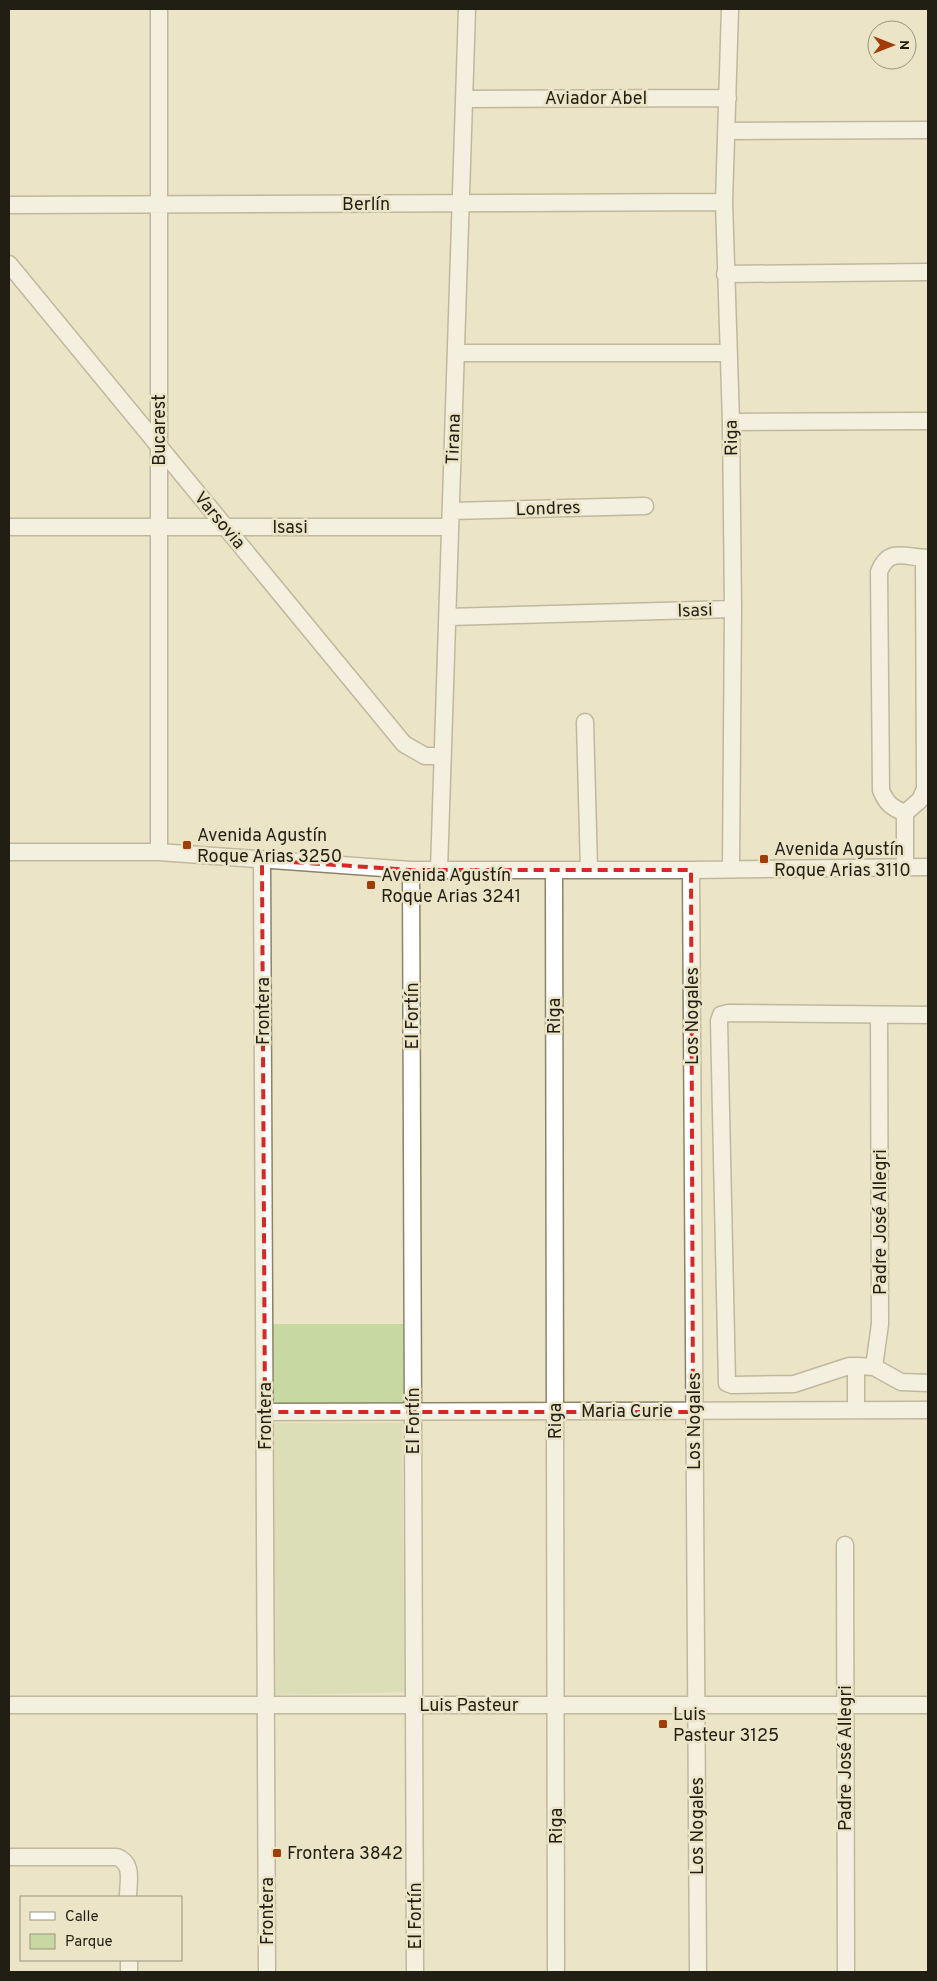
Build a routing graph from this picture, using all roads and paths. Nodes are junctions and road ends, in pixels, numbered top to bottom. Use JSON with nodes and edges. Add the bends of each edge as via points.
{"nodes":[{"id":1,"x":159,"y":9,"type":"edge"},
{"id":2,"x":468,"y":9,"type":"edge"},
{"id":3,"x":730,"y":9,"type":"edge"},
{"id":4,"x":728,"y":98,"type":"junction"},
{"id":5,"x":464,"y":99,"type":"junction"},
{"id":6,"x":928,"y":130,"type":"edge"},
{"id":7,"x":727,"y":131,"type":"junction"},
{"id":8,"x":724,"y":202,"type":"junction"},
{"id":9,"x":461,"y":203,"type":"junction"},
{"id":10,"x":159,"y":204,"type":"junction"},
{"id":11,"x":9,"y":205,"type":"edge"},
{"id":12,"x":9,"y":264,"type":"edge"},
{"id":13,"x":928,"y":272,"type":"edge"},
{"id":14,"x":725,"y":274,"type":"junction"},
{"id":15,"x":729,"y":353,"type":"junction"},
{"id":16,"x":456,"y":354,"type":"junction"},
{"id":17,"x":928,"y":421,"type":"edge"},
{"id":18,"x":731,"y":422,"type":"junction"},
{"id":19,"x":159,"y":446,"type":"junction"},
{"id":20,"x":645,"y":506,"type":"dead end"},
{"id":21,"x":451,"y":519,"type":"junction"},
{"id":22,"x":9,"y":527,"type":"edge"},
{"id":23,"x":159,"y":527,"type":"junction"},
{"id":24,"x":226,"y":527,"type":"junction"},
{"id":25,"x":926,"y":558,"type":"edge"},
{"id":26,"x":733,"y":609,"type":"junction"},
{"id":27,"x":448,"y":617,"type":"junction"},
{"id":28,"x":585,"y":722,"type":"dead end"},
{"id":29,"x":442,"y":756,"type":"junction"},
{"id":30,"x":905,"y":813,"type":"junction"},
{"id":31,"x":9,"y":852,"type":"edge"},
{"id":32,"x":159,"y":852,"type":"junction"},
{"id":33,"x":262,"y":860,"type":"junction"},
{"id":34,"x":905,"y":867,"type":"junction"},
{"id":35,"x":928,"y":867,"type":"edge"},
{"id":36,"x":731,"y":868,"type":"junction"},
{"id":37,"x":411,"y":870,"type":"junction"},
{"id":38,"x":439,"y":870,"type":"junction"},
{"id":39,"x":554,"y":870,"type":"junction"},
{"id":40,"x":589,"y":870,"type":"junction"},
{"id":41,"x":691,"y":870,"type":"junction"},
{"id":42,"x":879,"y":1015,"type":"junction"},
{"id":43,"x":928,"y":1015,"type":"edge"},
{"id":44,"x":856,"y":1366,"type":"junction"},
{"id":45,"x":874,"y":1367,"type":"junction"},
{"id":46,"x":928,"y":1383,"type":"edge"},
{"id":47,"x":856,"y":1410,"type":"junction"},
{"id":48,"x":928,"y":1410,"type":"edge"},
{"id":49,"x":413,"y":1411,"type":"junction"},
{"id":50,"x":555,"y":1411,"type":"junction"},
{"id":51,"x":265,"y":1412,"type":"junction"},
{"id":52,"x":693,"y":1412,"type":"junction"},
{"id":53,"x":844,"y":1545,"type":"dead end"},
{"id":54,"x":9,"y":1705,"type":"edge"},
{"id":55,"x":266,"y":1705,"type":"junction"},
{"id":56,"x":414,"y":1705,"type":"junction"},
{"id":57,"x":556,"y":1705,"type":"junction"},
{"id":58,"x":696,"y":1705,"type":"junction"},
{"id":59,"x":845,"y":1705,"type":"junction"},
{"id":60,"x":928,"y":1705,"type":"edge"},
{"id":61,"x":9,"y":1857,"type":"edge"},
{"id":62,"x":128,"y":1896,"type":"edge"},
{"id":63,"x":267,"y":1972,"type":"edge"},
{"id":64,"x":415,"y":1972,"type":"edge"},
{"id":65,"x":556,"y":1972,"type":"edge"},
{"id":66,"x":698,"y":1972,"type":"edge"},
{"id":67,"x":846,"y":1972,"type":"edge"}],
"edges":[{"from":1,"to":10,"type":"street","name":"Bucarest"},
{"from":2,"to":5,"type":"street","name":"Tirana"},
{"from":3,"to":4,"type":"street","name":"Riga"},
{"from":4,"to":5,"type":"street","name":"Aviador Abel"},
{"from":4,"to":7,"type":"street","name":"Riga"},
{"from":5,"to":9,"type":"street","name":"Tirana"},
{"from":6,"to":7,"type":"street"},
{"from":7,"to":8,"type":"street","name":"Riga"},
{"from":8,"to":9,"type":"street","name":"Berlín"},
{"from":8,"to":14,"type":"street","name":"Riga"},
{"from":9,"to":10,"type":"street","name":"Berlín"},
{"from":9,"to":16,"type":"street","name":"Tirana"},
{"from":10,"to":11,"type":"street","name":"Berlín"},
{"from":10,"to":19,"type":"street","name":"Bucarest"},
{"from":12,"to":19,"type":"street","name":"Varsovia"},
{"from":13,"to":14,"type":"street"},
{"from":14,"to":15,"type":"street","name":"Riga"},
{"from":15,"to":16,"type":"street"},
{"from":15,"to":18,"type":"street","name":"Riga"},
{"from":16,"to":21,"type":"street","name":"Tirana"},
{"from":17,"to":18,"type":"street"},
{"from":18,"to":26,"type":"street","name":"Riga"},
{"from":19,"to":23,"type":"street","name":"Bucarest"},
{"from":19,"to":24,"type":"street","name":"Varsovia"},
{"from":20,"to":21,"type":"street","name":"Londres"},
{"from":21,"to":24,"type":"street","name":"Isasi"},
{"from":21,"to":27,"type":"street","name":"Tirana"},
{"from":22,"to":23,"type":"street","name":"Isasi"},
{"from":23,"to":24,"type":"street","name":"Isasi"},
{"from":23,"to":32,"type":"street","name":"Bucarest"},
{"from":24,"to":29,"type":"street","name":"Varsovia","via":[[404,744],[425,756]]},
{"from":25,"to":30,"type":"street","via":[[925,789],[920,800]]},
{"from":25,"to":30,"type":"street","via":[[888,557],[879,572],[881,790],[886,802]]},
{"from":26,"to":27,"type":"street","name":"Isasi"},
{"from":26,"to":36,"type":"street","name":"Riga"},
{"from":27,"to":29,"type":"street","name":"Tirana"},
{"from":28,"to":40,"type":"street"},
{"from":29,"to":38,"type":"street","name":"Tirana"},
{"from":30,"to":34,"type":"street"},
{"from":31,"to":32,"type":"street"},
{"from":32,"to":33,"type":"street"},
{"from":33,"to":37,"type":"street"},
{"from":33,"to":51,"type":"street","name":"Frontera"},
{"from":34,"to":35,"type":"street"},
{"from":34,"to":36,"type":"street"},
{"from":36,"to":41,"type":"street"},
{"from":37,"to":38,"type":"street"},
{"from":37,"to":49,"type":"street","name":"El Fortín"},
{"from":38,"to":39,"type":"street"},
{"from":39,"to":40,"type":"street"},
{"from":39,"to":50,"type":"street","name":"Riga"},
{"from":40,"to":41,"type":"street"},
{"from":41,"to":52,"type":"street","name":"Los Nogales"},
{"from":42,"to":43,"type":"street"},
{"from":42,"to":44,"type":"street","via":[[728,1013],[721,1015],[719,1021],[727,1382],[732,1385],[794,1384]]},
{"from":42,"to":45,"type":"street","name":"Padre José Allegri","via":[[880,1324]]},
{"from":44,"to":45,"type":"street"},
{"from":44,"to":47,"type":"street"},
{"from":45,"to":46,"type":"street","via":[[901,1382]]},
{"from":47,"to":48,"type":"street","name":"Maria Curie"},
{"from":47,"to":52,"type":"street","name":"Maria Curie"},
{"from":49,"to":50,"type":"street","name":"Maria Curie"},
{"from":49,"to":51,"type":"street","name":"Maria Curie"},
{"from":49,"to":56,"type":"street","name":"El Fortín"},
{"from":50,"to":52,"type":"street","name":"Maria Curie"},
{"from":50,"to":57,"type":"street","name":"Riga"},
{"from":51,"to":55,"type":"street","name":"Frontera"},
{"from":52,"to":58,"type":"street","name":"Los Nogales"},
{"from":53,"to":59,"type":"street","name":"Padre José Allegri"},
{"from":54,"to":55,"type":"street","name":"Luis Pasteur"},
{"from":55,"to":56,"type":"street","name":"Luis Pasteur"},
{"from":55,"to":63,"type":"street","name":"Frontera"},
{"from":56,"to":57,"type":"street","name":"Luis Pasteur"},
{"from":56,"to":64,"type":"street","name":"El Fortín"},
{"from":57,"to":58,"type":"street","name":"Luis Pasteur"},
{"from":57,"to":65,"type":"street","name":"Riga"},
{"from":58,"to":59,"type":"street","name":"Luis Pasteur"},
{"from":58,"to":66,"type":"street","name":"Los Nogales"},
{"from":59,"to":60,"type":"street","name":"Luis Pasteur"},
{"from":59,"to":67,"type":"street","name":"Padre José Allegri"},
{"from":61,"to":62,"type":"street","via":[[117,1857],[128,1866]]}]}
